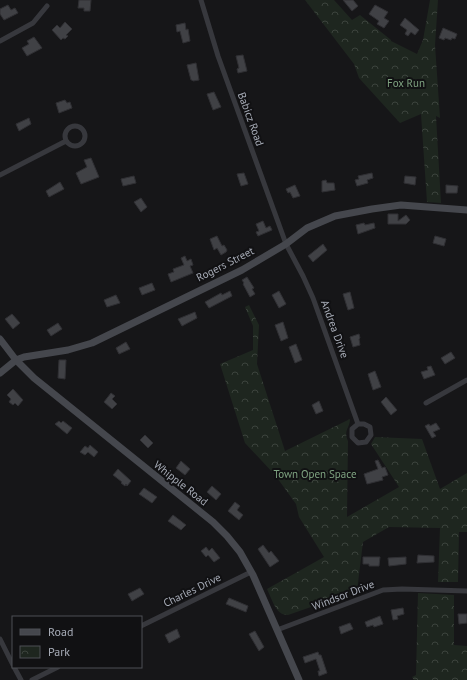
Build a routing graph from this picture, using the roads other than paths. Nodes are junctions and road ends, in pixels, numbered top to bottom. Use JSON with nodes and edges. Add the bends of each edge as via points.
{"nodes":[{"id":1,"x":201,"y":0,"type":"edge"},
{"id":2,"x":47,"y":6,"type":"dead end"},
{"id":3,"x":0,"y":41,"type":"edge"},
{"id":4,"x":66,"y":141,"type":"dead end"},
{"id":5,"x":0,"y":175,"type":"edge"},
{"id":6,"x":467,"y":210,"type":"edge"},
{"id":7,"x":286,"y":244,"type":"junction"},
{"id":8,"x":0,"y":339,"type":"edge"},
{"id":9,"x":16,"y":360,"type":"junction"},
{"id":10,"x":0,"y":373,"type":"edge"},
{"id":11,"x":467,"y":380,"type":"edge"},
{"id":12,"x":426,"y":404,"type":"dead end"},
{"id":13,"x":358,"y":424,"type":"dead end"},
{"id":14,"x":251,"y":572,"type":"junction"},
{"id":15,"x":467,"y":592,"type":"edge"},
{"id":16,"x":142,"y":626,"type":"edge"},
{"id":17,"x":277,"y":630,"type":"junction"},
{"id":18,"x":0,"y":638,"type":"edge"},
{"id":19,"x":12,"y":662,"type":"edge"},
{"id":20,"x":15,"y":668,"type":"edge"},
{"id":21,"x":56,"y":668,"type":"edge"},
{"id":22,"x":20,"y":680,"type":"edge"},
{"id":23,"x":32,"y":680,"type":"edge"},
{"id":24,"x":300,"y":680,"type":"edge"}],
"edges":[{"from":1,"to":7,"type":"street","name":"Babicz Road","via":[[218,56]]},
{"from":2,"to":3,"type":"street","via":[[33,23]]},
{"from":4,"to":5,"type":"street"},
{"from":6,"to":7,"type":"street","name":"Rogers Street","via":[[401,205],[372,208],[320,221]]},
{"from":7,"to":9,"type":"street","name":"Rogers Street","via":[[242,270],[92,343]]},
{"from":7,"to":13,"type":"street","name":"Andrea Drive","via":[[313,298]]},
{"from":8,"to":9,"type":"street","name":"Whipple Road"},
{"from":9,"to":10,"type":"street","name":"Rogers Street"},
{"from":9,"to":14,"type":"street","name":"Whipple Road","via":[[34,378],[213,522],[240,552]]},
{"from":11,"to":12,"type":"street"},
{"from":14,"to":16,"type":"street","name":"Charles Drive"},
{"from":14,"to":17,"type":"street","name":"Whipple Road"},
{"from":15,"to":17,"type":"street","name":"Windsor Drive","via":[[383,590]]},
{"from":17,"to":24,"type":"street","name":"Whipple Road"},
{"from":18,"to":19,"type":"street"},
{"from":20,"to":22,"type":"street"},
{"from":21,"to":23,"type":"street"}]}
